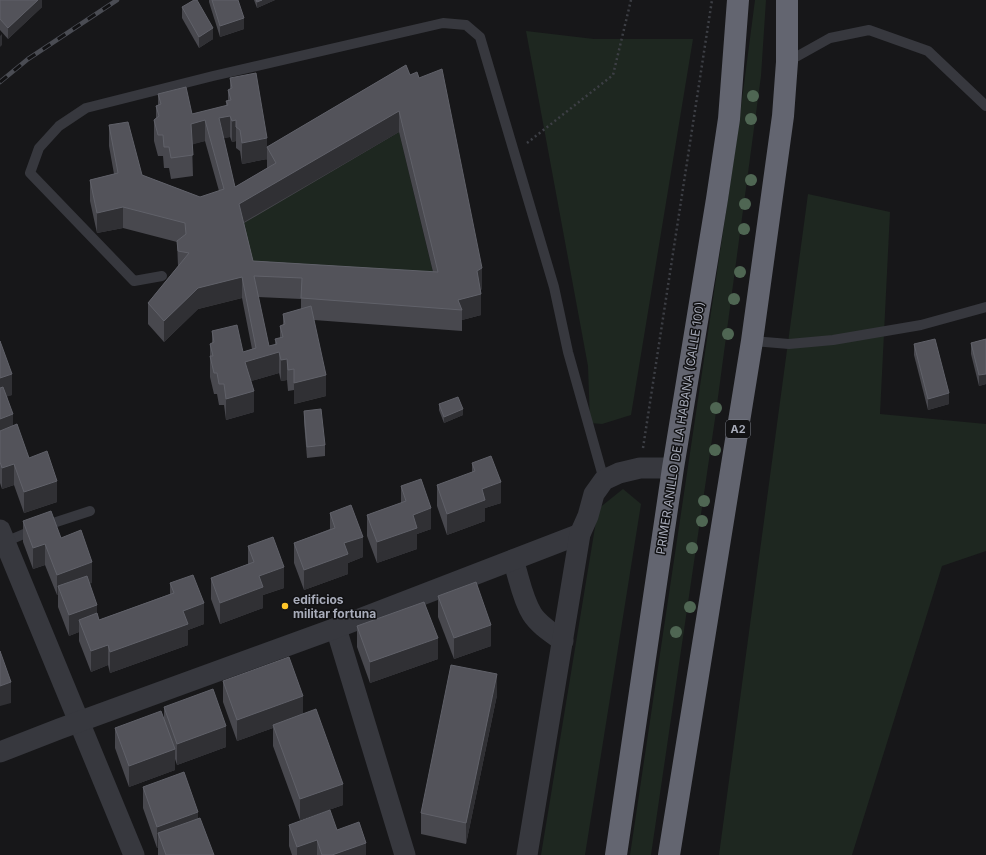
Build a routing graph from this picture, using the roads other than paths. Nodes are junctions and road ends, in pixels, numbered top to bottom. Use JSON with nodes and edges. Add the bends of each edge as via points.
{"nodes":[{"id":1,"x":738,"y":0,"type":"edge"},
{"id":2,"x":787,"y":0,"type":"edge"},
{"id":3,"x":787,"y":62,"type":"junction"},
{"id":4,"x":986,"y":106,"type":"edge"},
{"id":5,"x":162,"y":276,"type":"dead end"},
{"id":6,"x":986,"y":307,"type":"edge"},
{"id":7,"x":752,"y":341,"type":"junction"},
{"id":8,"x":673,"y":468,"type":"junction"},
{"id":9,"x":604,"y":480,"type":"junction"},
{"id":10,"x":90,"y":511,"type":"dead end"},
{"id":11,"x":580,"y":534,"type":"junction"},
{"id":12,"x":2,"y":536,"type":"edge"},
{"id":13,"x":513,"y":560,"type":"junction"},
{"id":14,"x":336,"y":628,"type":"junction"},
{"id":15,"x":563,"y":641,"type":"junction"},
{"id":16,"x":80,"y":723,"type":"junction"},
{"id":17,"x":0,"y":752,"type":"edge"},
{"id":18,"x":134,"y":855,"type":"edge"},
{"id":19,"x":405,"y":855,"type":"edge"},
{"id":20,"x":527,"y":855,"type":"edge"},
{"id":21,"x":616,"y":855,"type":"edge"},
{"id":22,"x":670,"y":855,"type":"edge"}],
"edges":[{"from":1,"to":8,"type":"highway","name":"PRIMER ANILLO DE LA HABANA (CALLE 100)","via":[[729,119],[718,199]]},
{"from":2,"to":3,"type":"highway","number":"A2"},
{"from":3,"to":4,"type":"lane","via":[[830,38],[869,30],[928,51]]},
{"from":3,"to":7,"type":"highway","number":"A2"},
{"from":5,"to":9,"type":"lane","via":[[134,281],[30,173],[39,148],[59,126],[86,108],[213,76],[443,23],[466,26],[480,37],[554,287],[568,352]]},
{"from":6,"to":7,"type":"lane","via":[[921,325],[833,340],[789,344]]},
{"from":7,"to":22,"type":"highway","number":"A2"},
{"from":8,"to":9,"type":"street","via":[[640,468]]},
{"from":8,"to":21,"type":"highway","name":"PRIMER ANILLO DE LA HABANA (CALLE 100)"},
{"from":9,"to":11,"type":"street","via":[[594,494]]},
{"from":10,"to":12,"type":"lane","via":[[38,528]]},
{"from":11,"to":13,"type":"street"},
{"from":11,"to":15,"type":"street"},
{"from":12,"to":16,"type":"street"},
{"from":13,"to":14,"type":"street"},
{"from":13,"to":15,"type":"street","via":[[532,614]]},
{"from":14,"to":16,"type":"street"},
{"from":14,"to":19,"type":"street"},
{"from":15,"to":20,"type":"street"},
{"from":16,"to":17,"type":"street"},
{"from":16,"to":18,"type":"street"}]}
